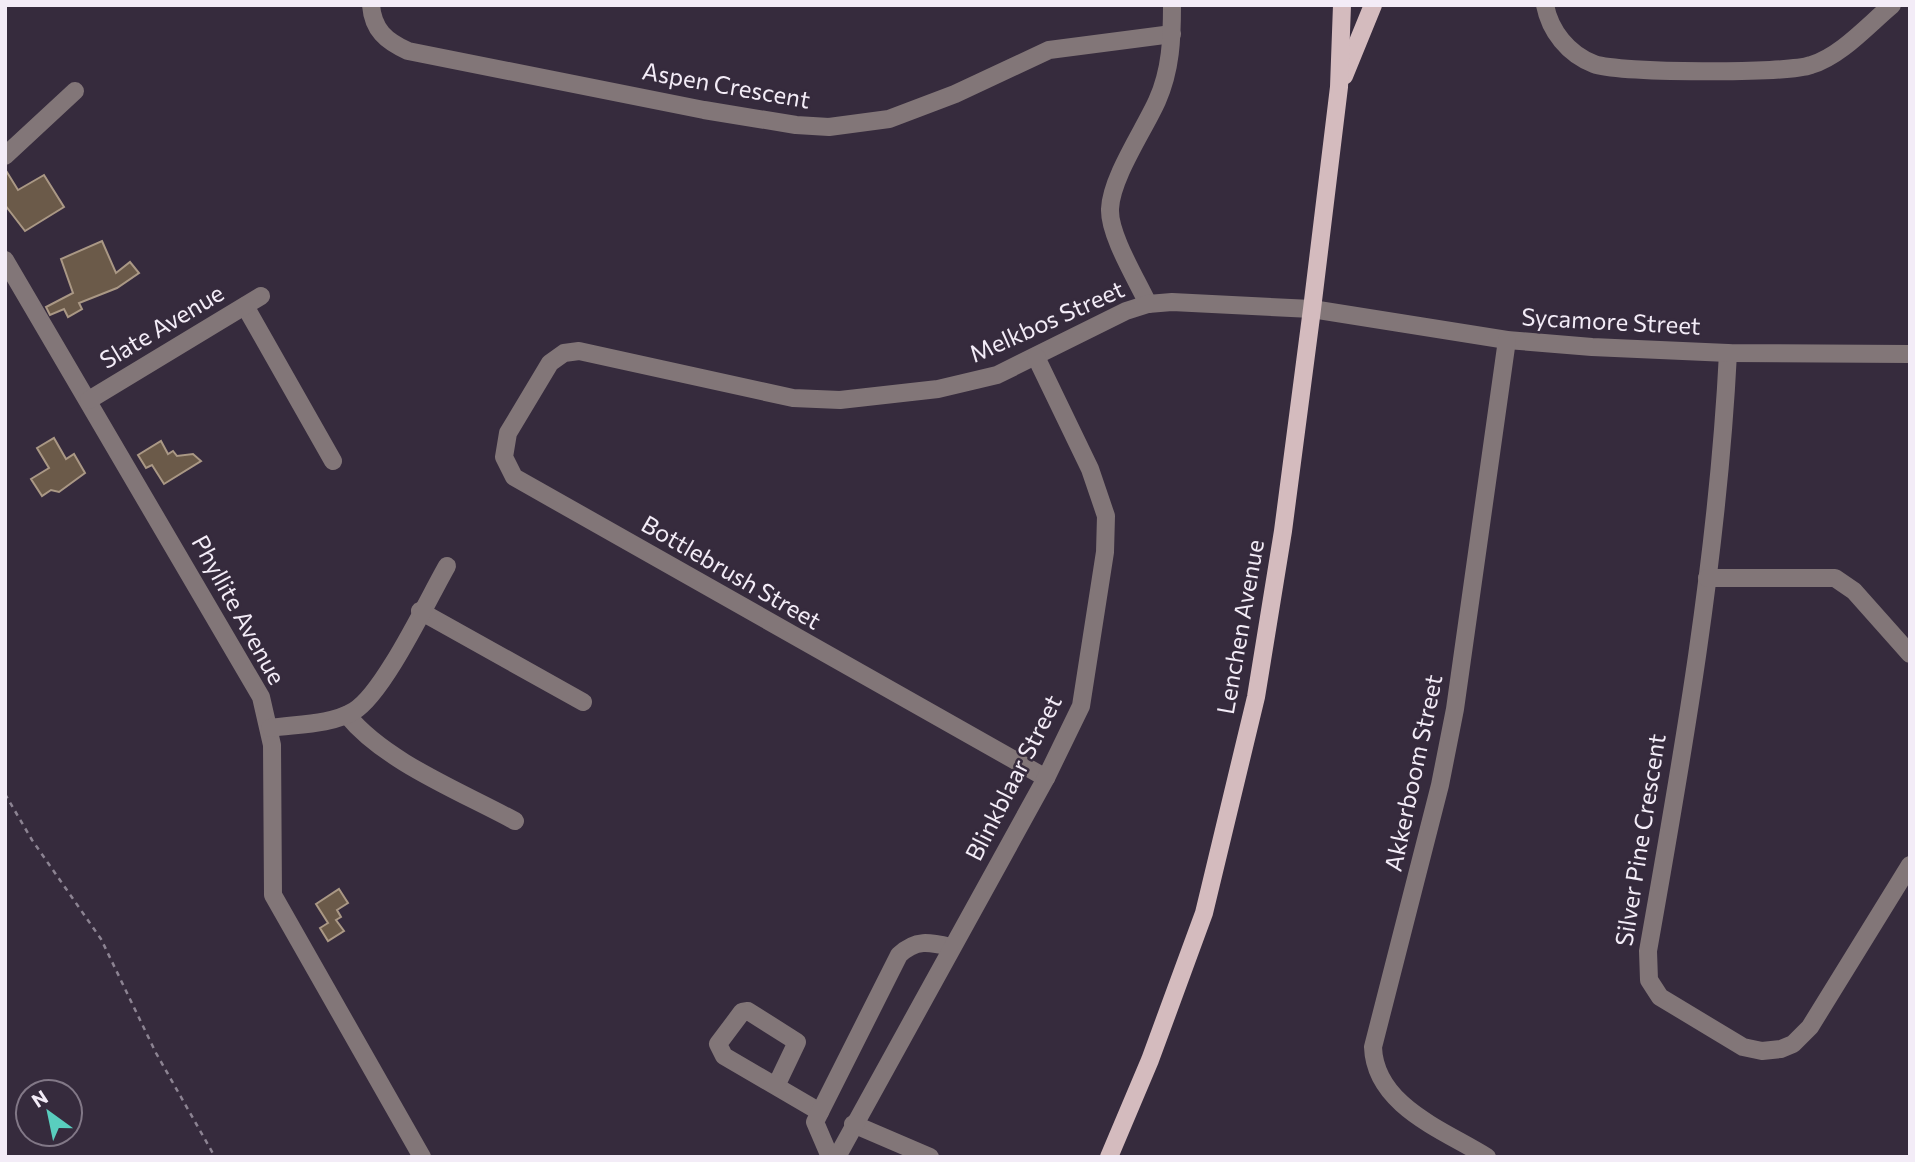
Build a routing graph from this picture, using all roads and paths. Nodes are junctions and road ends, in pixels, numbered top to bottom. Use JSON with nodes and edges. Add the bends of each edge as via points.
{"nodes":[{"id":1,"x":370,"y":5,"type":"edge"},
{"id":2,"x":1172,"y":5,"type":"edge"},
{"id":3,"x":1342,"y":5,"type":"edge"},
{"id":4,"x":1374,"y":5,"type":"edge"},
{"id":5,"x":1545,"y":5,"type":"edge"},
{"id":6,"x":1892,"y":5,"type":"edge"},
{"id":7,"x":1172,"y":34,"type":"junction"},
{"id":8,"x":1339,"y":87,"type":"junction"},
{"id":9,"x":75,"y":91,"type":"dead end"},
{"id":10,"x":5,"y":156,"type":"edge"},
{"id":11,"x":5,"y":260,"type":"edge"},
{"id":12,"x":261,"y":296,"type":"dead end"},
{"id":13,"x":1148,"y":304,"type":"junction"},
{"id":14,"x":245,"y":306,"type":"junction"},
{"id":15,"x":1312,"y":309,"type":"junction"},
{"id":16,"x":1507,"y":340,"type":"junction"},
{"id":17,"x":1728,"y":353,"type":"junction"},
{"id":18,"x":1910,"y":354,"type":"edge"},
{"id":19,"x":558,"y":357,"type":"joint"},
{"id":20,"x":1036,"y":358,"type":"junction"},
{"id":21,"x":89,"y":400,"type":"junction"},
{"id":22,"x":333,"y":461,"type":"dead end"},
{"id":23,"x":447,"y":566,"type":"dead end"},
{"id":24,"x":1707,"y":578,"type":"junction"},
{"id":25,"x":420,"y":611,"type":"junction"},
{"id":26,"x":1910,"y":654,"type":"edge"},
{"id":27,"x":583,"y":702,"type":"dead end"},
{"id":28,"x":347,"y":715,"type":"junction"},
{"id":29,"x":270,"y":728,"type":"junction"},
{"id":30,"x":1046,"y":778,"type":"junction"},
{"id":31,"x":5,"y":794,"type":"edge"},
{"id":32,"x":515,"y":821,"type":"dead end"},
{"id":33,"x":1910,"y":865,"type":"edge"},
{"id":34,"x":951,"y":947,"type":"junction"},
{"id":35,"x":776,"y":1086,"type":"junction"},
{"id":36,"x":820,"y":1112,"type":"junction"},
{"id":37,"x":853,"y":1124,"type":"junction"},
{"id":38,"x":215,"y":1157,"type":"edge"},
{"id":39,"x":422,"y":1157,"type":"edge"},
{"id":40,"x":830,"y":1157,"type":"edge"},
{"id":41,"x":837,"y":1157,"type":"edge"},
{"id":42,"x":930,"y":1157,"type":"edge"},
{"id":43,"x":1109,"y":1157,"type":"edge"},
{"id":44,"x":1487,"y":1157,"type":"edge"}],
"edges":[{"from":1,"to":7,"type":"street","name":"Aspen Crescent","via":[[383,37],[408,51],[704,110],[818,126],[889,119],[1049,50]]},
{"from":2,"to":7,"type":"street"},
{"from":3,"to":8,"type":"main road"},
{"from":4,"to":8,"type":"main road"},
{"from":5,"to":6,"type":"street","via":[[1562,41],[1595,65],[1706,69],[1813,65]]},
{"from":7,"to":13,"type":"street","via":[[1163,87],[1119,178],[1110,209],[1116,234]]},
{"from":8,"to":15,"type":"main road","name":"Lenchen Avenue"},
{"from":9,"to":10,"type":"street"},
{"from":11,"to":21,"type":"street","name":"Phyllite Avenue"},
{"from":12,"to":14,"type":"street","name":"Slate Avenue"},
{"from":13,"to":15,"type":"street","name":"Melkbos Street"},
{"from":13,"to":20,"type":"street","name":"Melkbos Street"},
{"from":14,"to":21,"type":"street","name":"Slate Avenue"},
{"from":14,"to":22,"type":"street"},
{"from":15,"to":16,"type":"street","name":"Sycamore Street"},
{"from":15,"to":43,"type":"main road","name":"Lenchen Avenue","via":[[1283,531],[1250,724],[1204,913]]},
{"from":16,"to":17,"type":"street","name":"Sycamore Street"},
{"from":16,"to":44,"type":"street","name":"Akkerboom Street","via":[[1455,709],[1373,1047],[1378,1075],[1391,1095]]},
{"from":17,"to":18,"type":"street","name":"Sycamore Street"},
{"from":17,"to":24,"type":"street","name":"Silver Pine Crescent"},
{"from":19,"to":20,"type":"street","name":"Melkbos Street","via":[[571,351],[592,352],[729,385],[823,401],[938,389],[997,375]]},
{"from":19,"to":30,"type":"street","name":"Bottlebrush Street","via":[[540,376],[508,433],[504,457],[514,477]]},
{"from":20,"to":30,"type":"street","name":"Blinkblaar Street","via":[[1100,492],[1106,531],[1081,706]]},
{"from":21,"to":29,"type":"street","name":"Phyllite Avenue","via":[[252,678]]},
{"from":23,"to":25,"type":"street"},
{"from":24,"to":26,"type":"street","via":[[1835,579],[1854,591]]},
{"from":24,"to":33,"type":"street","name":"Silver Pine Crescent","via":[[1646,961],[1657,994],[1743,1047],[1772,1051],[1793,1044],[1810,1027]]},
{"from":25,"to":27,"type":"street"},
{"from":25,"to":28,"type":"street","via":[[368,700]]},
{"from":28,"to":29,"type":"street"},
{"from":28,"to":32,"type":"street","via":[[362,734]]},
{"from":29,"to":39,"type":"street","name":"Phyllite Avenue","via":[[273,895]]},
{"from":30,"to":34,"type":"street","name":"Blinkblaar Street"},
{"from":31,"to":38,"type":"path","via":[[101,939],[156,1053]]},
{"from":34,"to":36,"type":"street","via":[[924,941],[909,945],[899,955]]},
{"from":34,"to":37,"type":"street","name":"Blinkblaar Street"},
{"from":35,"to":35,"type":"street","via":[[719,1050],[718,1044],[742,1012],[748,1011],[797,1042]]},
{"from":35,"to":36,"type":"street"},
{"from":36,"to":40,"type":"street","via":[[815,1122]]},
{"from":37,"to":41,"type":"street","name":"Blinkblaar Street"},
{"from":37,"to":42,"type":"street"}]}
